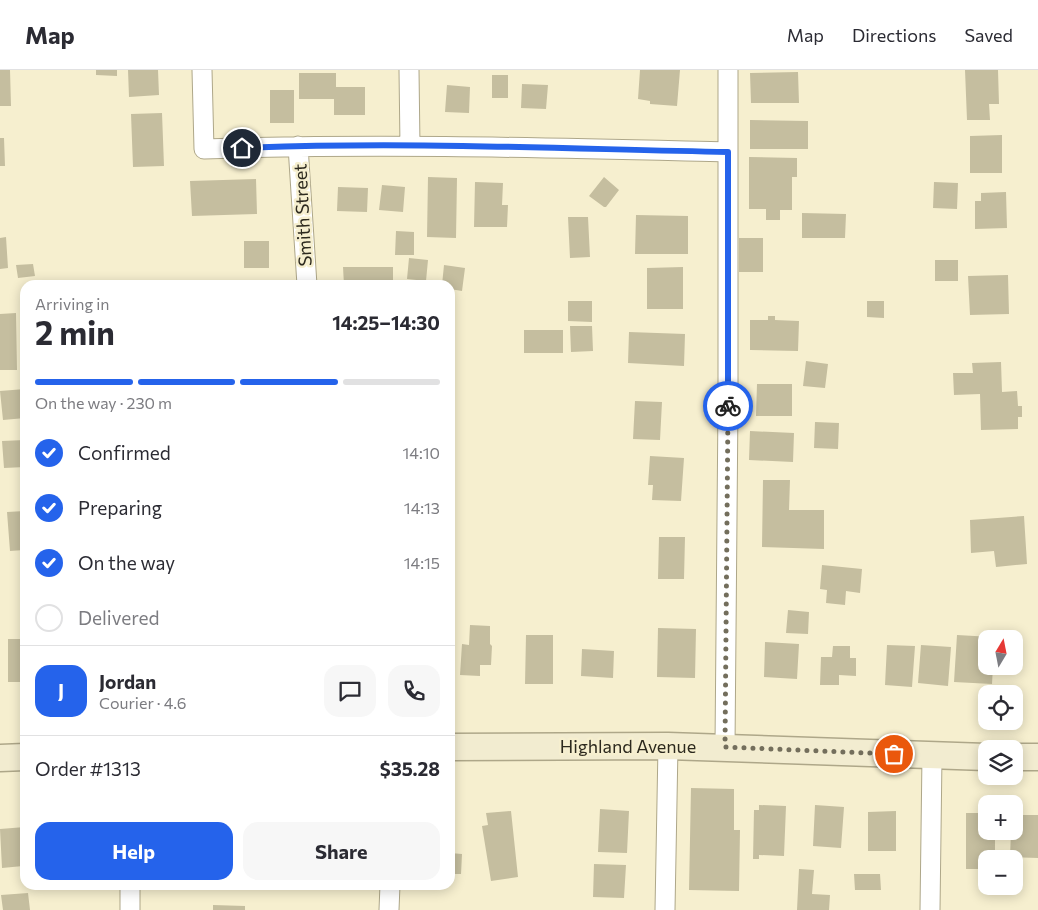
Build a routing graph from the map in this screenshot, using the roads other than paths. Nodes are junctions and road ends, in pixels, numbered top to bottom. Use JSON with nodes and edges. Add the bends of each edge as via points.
{"nodes":[{"id":1,"x":202,"y":70,"type":"edge"},
{"id":2,"x":409,"y":70,"type":"edge"},
{"id":3,"x":728,"y":70,"type":"edge"},
{"id":4,"x":298,"y":146,"type":"junction"},
{"id":5,"x":410,"y":146,"type":"junction"},
{"id":6,"x":728,"y":152,"type":"junction"},
{"id":7,"x":307,"y":280,"type":"edge"},
{"id":8,"x":455,"y":746,"type":"edge"},
{"id":9,"x":668,"y":746,"type":"junction"},
{"id":10,"x":725,"y":747,"type":"junction"},
{"id":11,"x":932,"y":756,"type":"junction"},
{"id":12,"x":20,"y":757,"type":"edge"},
{"id":13,"x":978,"y":757,"type":"edge"},
{"id":14,"x":1023,"y":757,"type":"edge"},
{"id":15,"x":1038,"y":757,"type":"edge"},
{"id":16,"x":0,"y":758,"type":"edge"},
{"id":17,"x":130,"y":890,"type":"edge"},
{"id":18,"x":390,"y":890,"type":"edge"},
{"id":19,"x":130,"y":910,"type":"edge"},
{"id":20,"x":389,"y":910,"type":"edge"},
{"id":21,"x":665,"y":910,"type":"edge"},
{"id":22,"x":930,"y":910,"type":"edge"}],
"edges":[{"from":1,"to":4,"type":"street","via":[[204,149]]},
{"from":2,"to":5,"type":"street"},
{"from":3,"to":6,"type":"street"},
{"from":4,"to":5,"type":"street"},
{"from":4,"to":7,"type":"street","name":"Smith Street"},
{"from":5,"to":6,"type":"street"},
{"from":6,"to":10,"type":"street"},
{"from":8,"to":9,"type":"street","name":"Highland Avenue"},
{"from":9,"to":10,"type":"street","name":"Highland Avenue"},
{"from":9,"to":21,"type":"street"},
{"from":10,"to":11,"type":"street","name":"Highland Avenue"},
{"from":11,"to":13,"type":"street","name":"Highland Avenue"},
{"from":11,"to":22,"type":"street"},
{"from":12,"to":16,"type":"street"},
{"from":14,"to":15,"type":"street"},
{"from":17,"to":19,"type":"street"},
{"from":18,"to":20,"type":"street"}]}
